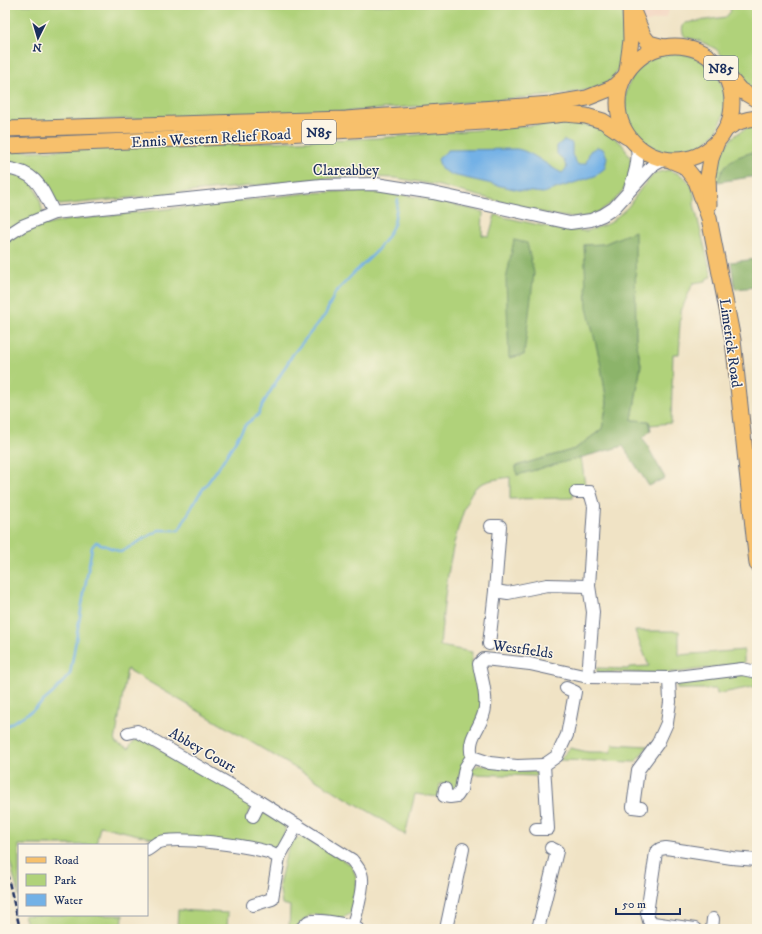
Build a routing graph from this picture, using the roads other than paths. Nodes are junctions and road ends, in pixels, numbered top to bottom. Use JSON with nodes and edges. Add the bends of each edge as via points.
{"nodes":[{"id":1,"x":630,"y":5,"type":"edge"},
{"id":2,"x":664,"y":47,"type":"junction"},
{"id":3,"x":723,"y":70,"type":"junction"},
{"id":4,"x":625,"y":74,"type":"junction"},
{"id":5,"x":757,"y":100,"type":"edge"},
{"id":6,"x":757,"y":118,"type":"edge"},
{"id":7,"x":5,"y":129,"type":"edge"},
{"id":8,"x":726,"y":129,"type":"junction"},
{"id":9,"x":632,"y":142,"type":"junction"},
{"id":10,"x":717,"y":142,"type":"junction"},
{"id":11,"x":5,"y":146,"type":"edge"},
{"id":12,"x":667,"y":160,"type":"junction"},
{"id":13,"x":5,"y":168,"type":"edge"},
{"id":14,"x":628,"y":195,"type":"junction"},
{"id":15,"x":54,"y":213,"type":"junction"},
{"id":16,"x":709,"y":218,"type":"junction"},
{"id":17,"x":5,"y":237,"type":"edge"},
{"id":18,"x":576,"y":492,"type":"dead end"},
{"id":19,"x":490,"y":526,"type":"dead end"},
{"id":20,"x":757,"y":564,"type":"edge"},
{"id":21,"x":589,"y":586,"type":"junction"},
{"id":22,"x":496,"y":591,"type":"junction"},
{"id":23,"x":489,"y":644,"type":"dead end"},
{"id":24,"x":757,"y":662,"type":"edge"},
{"id":25,"x":742,"y":669,"type":"junction"},
{"id":26,"x":757,"y":672,"type":"edge"},
{"id":27,"x":588,"y":677,"type":"junction"},
{"id":28,"x":669,"y":678,"type":"junction"},
{"id":29,"x":566,"y":688,"type":"dead end"},
{"id":30,"x":128,"y":733,"type":"dead end"},
{"id":31,"x":472,"y":757,"type":"junction"},
{"id":32,"x":544,"y":765,"type":"junction"},
{"id":33,"x":445,"y":788,"type":"dead end"},
{"id":34,"x":260,"y":802,"type":"junction"},
{"id":35,"x":641,"y":808,"type":"dead end"},
{"id":36,"x":253,"y":816,"type":"dead end"},
{"id":37,"x":297,"y":825,"type":"junction"},
{"id":38,"x":536,"y":829,"type":"dead end"},
{"id":39,"x":551,"y":848,"type":"dead end"},
{"id":40,"x":148,"y":849,"type":"edge"},
{"id":41,"x":463,"y":849,"type":"dead end"},
{"id":42,"x":279,"y":857,"type":"junction"},
{"id":43,"x":757,"y":860,"type":"edge"},
{"id":44,"x":253,"y":905,"type":"dead end"},
{"id":45,"x":355,"y":927,"type":"edge"},
{"id":46,"x":301,"y":929,"type":"edge"},
{"id":47,"x":446,"y":929,"type":"edge"},
{"id":48,"x":538,"y":929,"type":"edge"},
{"id":49,"x":695,"y":929,"type":"edge"}],
"edges":[{"from":1,"to":2,"type":"main road","via":[[649,43]]},
{"from":1,"to":4,"type":"main road","via":[[631,40]]},
{"from":2,"to":3,"type":"main road","number":"N85","via":[[680,46],[694,49],[714,60]]},
{"from":2,"to":4,"type":"main road","number":"N85","via":[[642,57]]},
{"from":3,"to":5,"type":"main road","number":"N85","via":[[740,90]]},
{"from":3,"to":8,"type":"main road","number":"N85","via":[[729,81],[733,107]]},
{"from":4,"to":7,"type":"main road","name":"Ennis Western Relief Road","number":"N85","via":[[612,88],[587,98],[551,104],[346,118]]},
{"from":4,"to":9,"type":"main road","via":[[617,98],[617,110]]},
{"from":6,"to":8,"type":"main road","number":"N85","via":[[737,122]]},
{"from":8,"to":10,"type":"main road","number":"N85"},
{"from":9,"to":11,"type":"main road","name":"Ennis Western Relief Road","number":"N85","via":[[603,121],[565,114],[500,121],[253,136]]},
{"from":9,"to":12,"type":"main road","number":"N85"},
{"from":9,"to":14,"type":"street","name":"Clareabbey","via":[[638,156]]},
{"from":10,"to":12,"type":"main road","number":"N85","via":[[690,158]]},
{"from":10,"to":16,"type":"main road","via":[[708,176]]},
{"from":12,"to":14,"type":"street","name":"Clareabbey","via":[[652,166]]},
{"from":12,"to":16,"type":"main road","via":[[684,166],[696,181]]},
{"from":13,"to":15,"type":"street","via":[[22,172],[36,180]]},
{"from":14,"to":15,"type":"street","name":"Clareabbey","via":[[603,215],[591,220],[570,223],[433,192],[376,184],[321,185]]},
{"from":15,"to":17,"type":"street","name":"Clareabbey","via":[[22,226]]},
{"from":16,"to":20,"type":"main road","name":"Limerick Road","via":[[733,340]]},
{"from":18,"to":21,"type":"street","via":[[590,492],[594,506]]},
{"from":19,"to":22,"type":"street","name":"Westfields","via":[[500,526]]},
{"from":21,"to":22,"type":"street","via":[[547,585],[508,593]]},
{"from":21,"to":27,"type":"street","via":[[593,612]]},
{"from":22,"to":23,"type":"street","name":"Westfields"},
{"from":24,"to":25,"type":"street","name":"Westfields"},
{"from":25,"to":26,"type":"street","name":"Westfields"},
{"from":25,"to":28,"type":"street","name":"Westfields"},
{"from":27,"to":28,"type":"street","name":"Westfields"},
{"from":27,"to":31,"type":"street","name":"Westfields","via":[[530,664],[484,659],[479,664],[485,708],[471,739]]},
{"from":28,"to":35,"type":"street","via":[[670,702],[667,723],[658,743],[638,770],[633,807]]},
{"from":29,"to":32,"type":"street","via":[[574,692],[567,735],[557,756]]},
{"from":30,"to":34,"type":"street","name":"Abbey Court","via":[[137,731]]},
{"from":31,"to":32,"type":"street","via":[[490,763],[517,766]]},
{"from":31,"to":33,"type":"street","name":"Westfields","via":[[465,768],[462,790],[457,796],[444,796]]},
{"from":32,"to":38,"type":"street","via":[[548,829]]},
{"from":34,"to":36,"type":"street"},
{"from":34,"to":37,"type":"street","name":"Abbey Court"},
{"from":37,"to":42,"type":"street"},
{"from":37,"to":45,"type":"street","name":"Abbey Court","via":[[352,860],[359,869],[363,879]]},
{"from":39,"to":48,"type":"street","via":[[557,851]]},
{"from":40,"to":42,"type":"street","via":[[158,843],[172,840],[193,840],[268,852]]},
{"from":41,"to":47,"type":"street"},
{"from":42,"to":44,"type":"street","via":[[272,899]]},
{"from":43,"to":49,"type":"street","via":[[666,848],[656,852],[649,921]]},
{"from":45,"to":46,"type":"street","name":"Abbey Court","via":[[316,921],[308,922]]}]}
